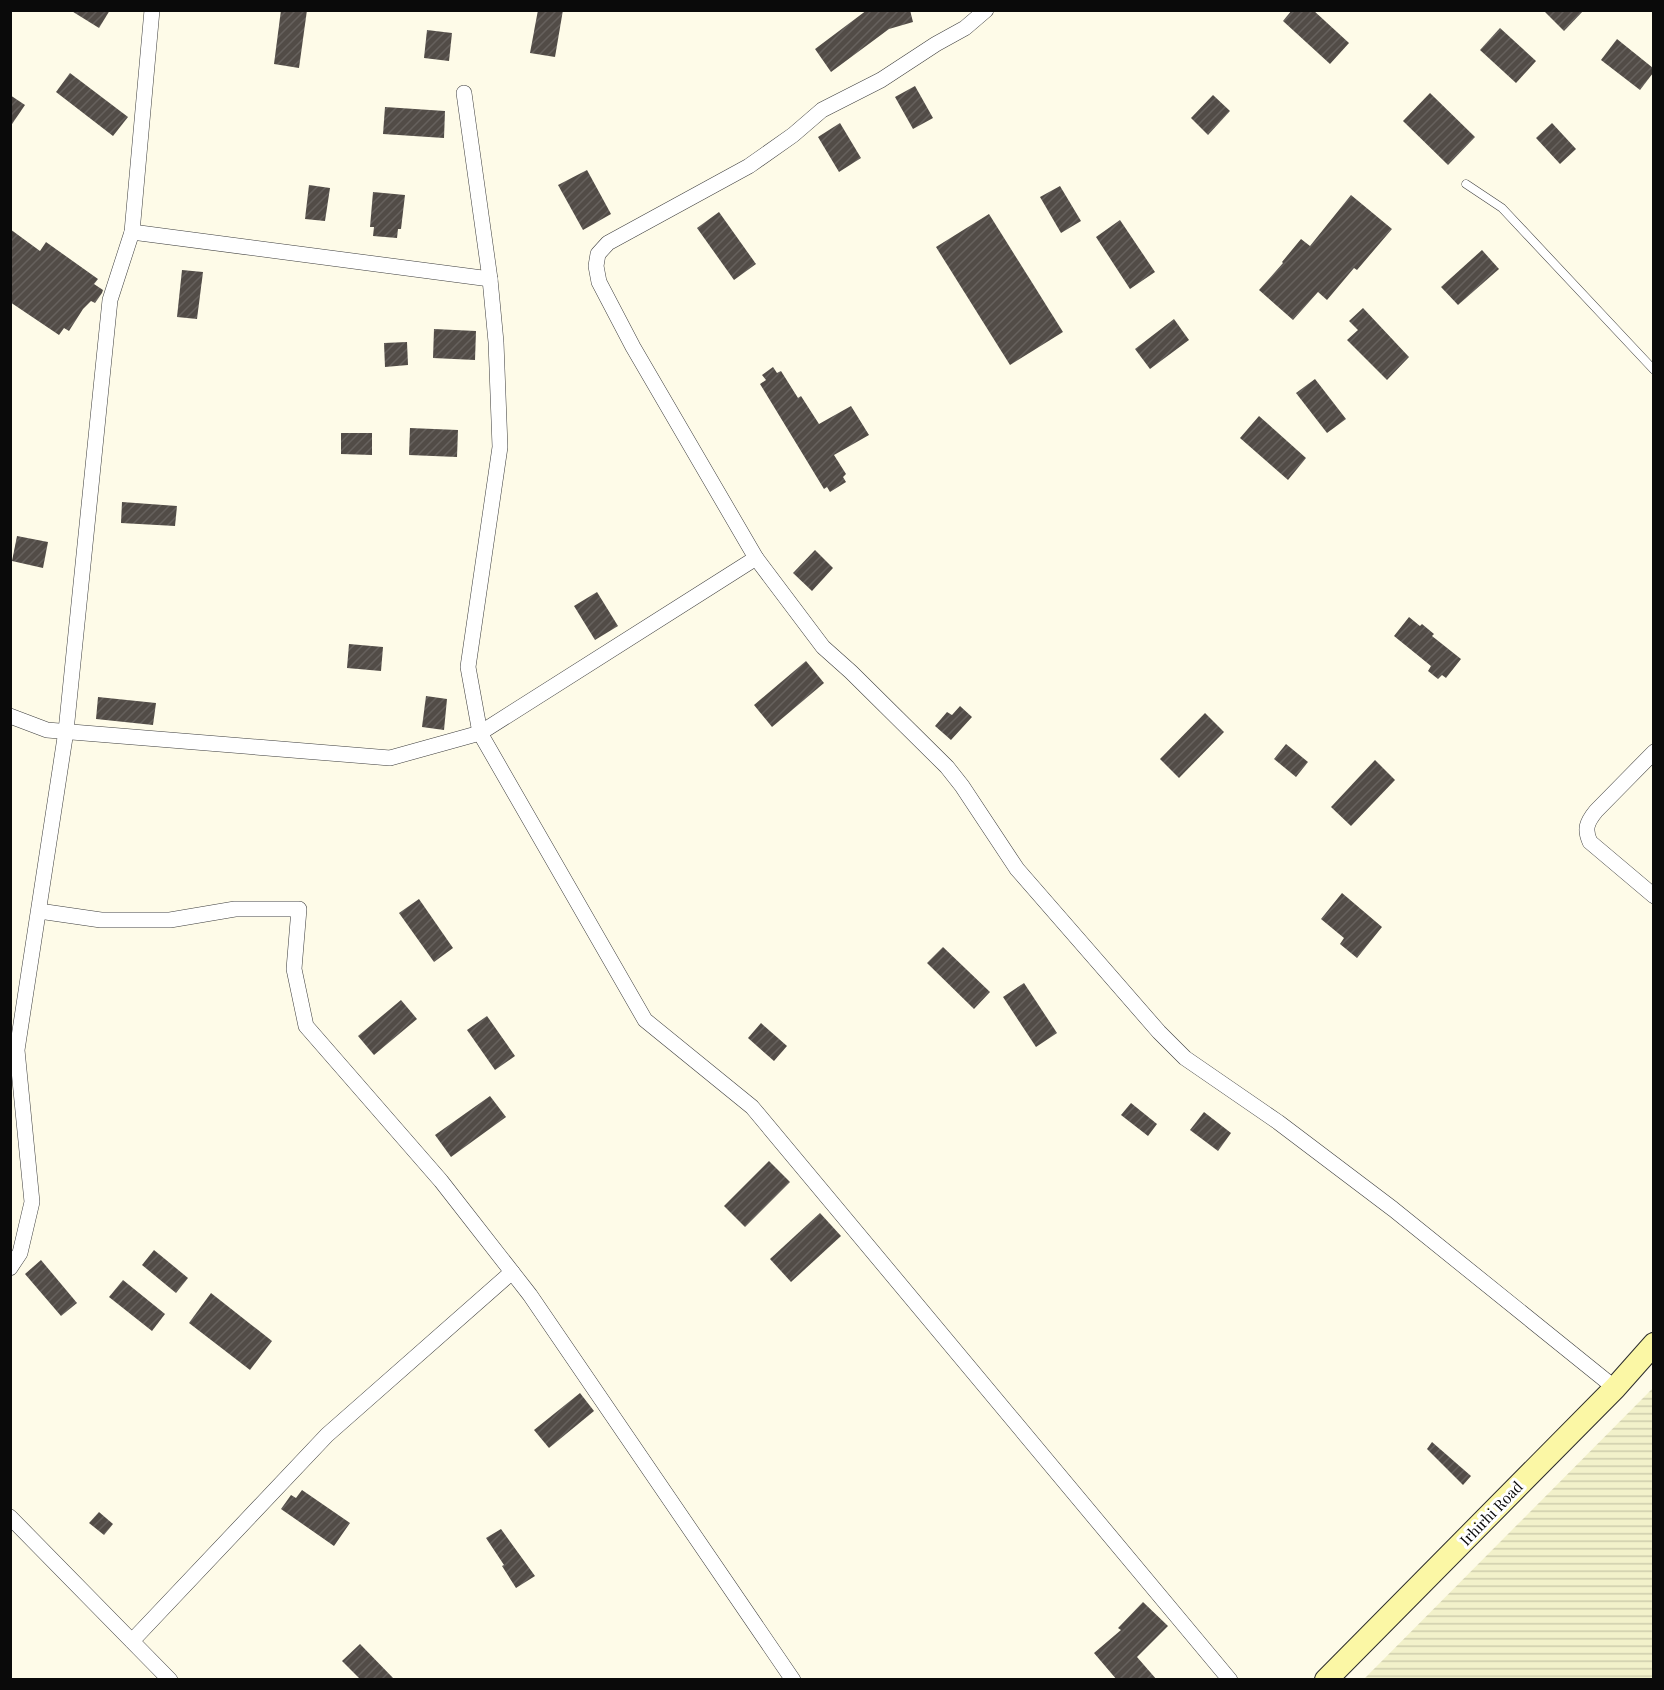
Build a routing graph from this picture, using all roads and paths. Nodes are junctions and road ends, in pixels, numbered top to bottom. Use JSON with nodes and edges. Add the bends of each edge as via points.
{"nodes":[{"id":1,"x":152,"y":10,"type":"edge"},
{"id":2,"x":986,"y":10,"type":"edge"},
{"id":3,"x":464,"y":93,"type":"dead end"},
{"id":4,"x":1466,"y":184,"type":"dead end"},
{"id":5,"x":132,"y":232,"type":"junction"},
{"id":6,"x":490,"y":279,"type":"junction"},
{"id":7,"x":1653,"y":370,"type":"edge"},
{"id":8,"x":756,"y":558,"type":"junction"},
{"id":9,"x":10,"y":716,"type":"edge"},
{"id":10,"x":66,"y":731,"type":"junction"},
{"id":11,"x":480,"y":733,"type":"junction"},
{"id":12,"x":1653,"y":752,"type":"edge"},
{"id":13,"x":1653,"y":896,"type":"edge"},
{"id":14,"x":39,"y":911,"type":"junction"},
{"id":15,"x":10,"y":1268,"type":"edge"},
{"id":16,"x":512,"y":1272,"type":"junction"},
{"id":17,"x":1653,"y":1344,"type":"edge"},
{"id":18,"x":1615,"y":1388,"type":"junction"},
{"id":19,"x":10,"y":1517,"type":"edge"},
{"id":20,"x":132,"y":1641,"type":"junction"},
{"id":21,"x":170,"y":1680,"type":"edge"},
{"id":22,"x":793,"y":1680,"type":"edge"},
{"id":23,"x":1230,"y":1680,"type":"edge"},
{"id":24,"x":1326,"y":1680,"type":"edge"}],
"edges":[{"from":1,"to":5,"type":"street"},
{"from":2,"to":8,"type":"street","via":[[965,28],[881,80],[822,110],[749,166],[608,243],[598,254],[599,282],[607,299]]},
{"from":3,"to":6,"type":"street"},
{"from":4,"to":7,"type":"lane","via":[[1502,208]]},
{"from":5,"to":6,"type":"street"},
{"from":5,"to":10,"type":"street","via":[[110,300]]},
{"from":6,"to":11,"type":"street","via":[[500,447],[468,667]]},
{"from":8,"to":11,"type":"street"},
{"from":8,"to":18,"type":"street","via":[[823,646],[947,767],[1017,869],[1185,1058],[1393,1209]]},
{"from":9,"to":10,"type":"street","via":[[47,730]]},
{"from":10,"to":11,"type":"street","via":[[390,758]]},
{"from":10,"to":14,"type":"street"},
{"from":11,"to":23,"type":"street","via":[[645,1020],[752,1107]]},
{"from":12,"to":13,"type":"street","via":[[1596,811],[1586,829],[1590,842]]},
{"from":14,"to":15,"type":"street","via":[[17,1050],[32,1202],[20,1253]]},
{"from":14,"to":16,"type":"street","via":[[101,920],[170,920],[235,909],[298,909],[294,969],[306,1026],[441,1181]]},
{"from":16,"to":20,"type":"street","via":[[327,1435]]},
{"from":16,"to":22,"type":"street"},
{"from":17,"to":18,"type":"street","name":"Irhirhi Road"},
{"from":18,"to":24,"type":"street","name":"Irhirhi Road"},
{"from":19,"to":20,"type":"street"},
{"from":20,"to":21,"type":"street"}]}
